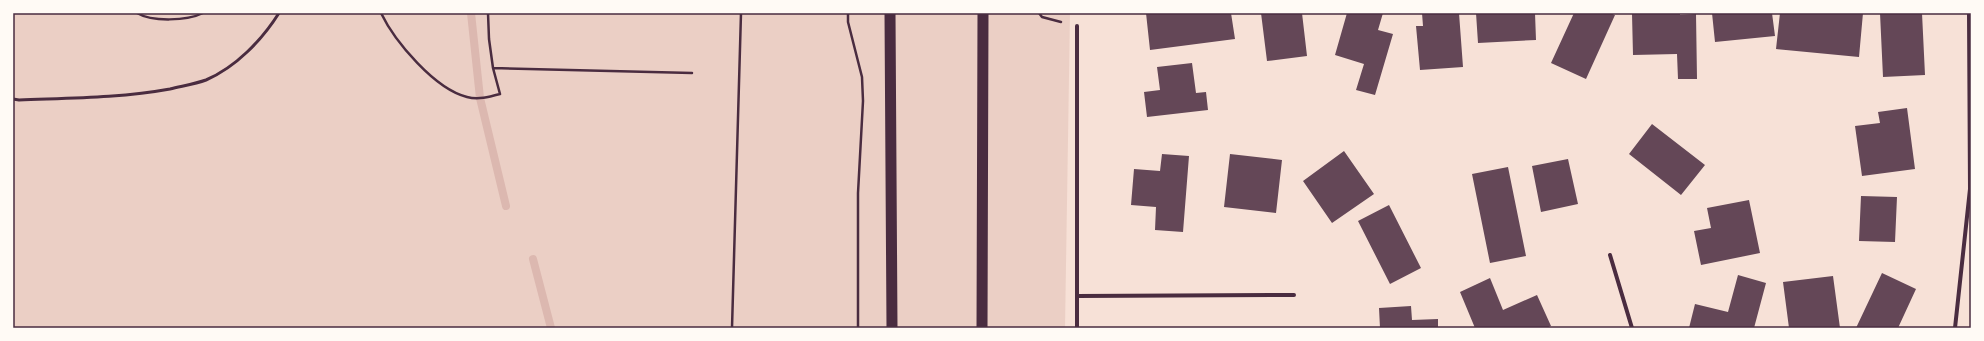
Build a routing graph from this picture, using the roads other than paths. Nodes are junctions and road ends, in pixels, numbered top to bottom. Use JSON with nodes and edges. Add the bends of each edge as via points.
{"nodes":[{"id":1,"x":280,"y":13,"type":"edge"},
{"id":2,"x":890,"y":13,"type":"edge"},
{"id":3,"x":983,"y":13,"type":"edge"},
{"id":4,"x":1969,"y":13,"type":"edge"},
{"id":5,"x":1077,"y":26,"type":"dead end"},
{"id":6,"x":13,"y":99,"type":"edge"},
{"id":7,"x":1610,"y":255,"type":"dead end"},
{"id":8,"x":1294,"y":295,"type":"dead end"},
{"id":9,"x":1077,"y":296,"type":"junction"},
{"id":10,"x":892,"y":328,"type":"edge"},
{"id":11,"x":982,"y":328,"type":"edge"},
{"id":12,"x":1077,"y":328,"type":"edge"},
{"id":13,"x":1632,"y":328,"type":"edge"},
{"id":14,"x":1955,"y":328,"type":"edge"}],
"edges":[{"from":1,"to":6,"type":"lane","via":[[241,57],[205,80],[148,93]]},
{"from":2,"to":10,"type":"highway"},
{"from":3,"to":11,"type":"highway"},
{"from":4,"to":14,"type":"street","via":[[1970,189]]},
{"from":5,"to":9,"type":"street"},
{"from":7,"to":13,"type":"street"},
{"from":8,"to":9,"type":"street"},
{"from":9,"to":12,"type":"street"}]}
